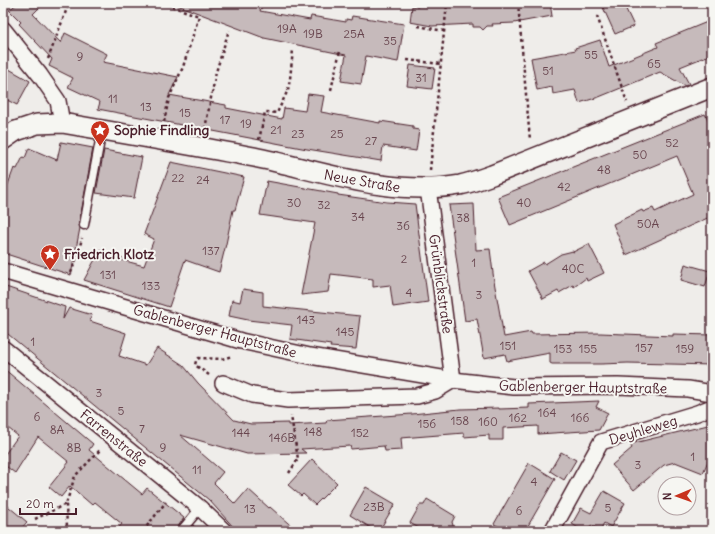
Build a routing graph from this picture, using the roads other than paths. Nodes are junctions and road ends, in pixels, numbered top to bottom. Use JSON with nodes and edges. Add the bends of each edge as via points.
{"nodes":[{"id":1,"x":3,"y":28,"type":"edge"},
{"id":2,"x":712,"y":87,"type":"edge"},
{"id":3,"x":62,"y":123,"type":"junction"},
{"id":4,"x":102,"y":130,"type":"junction"},
{"id":5,"x":3,"y":140,"type":"edge"},
{"id":6,"x":428,"y":188,"type":"junction"},
{"id":7,"x":84,"y":225,"type":"road end"},
{"id":8,"x":3,"y":271,"type":"edge"},
{"id":9,"x":3,"y":348,"type":"edge"},
{"id":10,"x":453,"y":380,"type":"junction"},
{"id":11,"x":223,"y":383,"type":"dead end"},
{"id":12,"x":712,"y":393,"type":"edge"},
{"id":13,"x":712,"y":407,"type":"edge"},
{"id":14,"x":200,"y":508,"type":"junction"},
{"id":15,"x":181,"y":531,"type":"edge"},
{"id":16,"x":224,"y":531,"type":"edge"},
{"id":17,"x":552,"y":531,"type":"edge"}],
"edges":[{"from":1,"to":3,"type":"street","via":[[58,102]]},
{"from":2,"to":6,"type":"street","name":"Neue Straße","via":[[492,175],[461,185]]},
{"from":3,"to":4,"type":"street","name":"Neue Straße"},
{"from":3,"to":5,"type":"street","name":"Neue Straße","via":[[37,124],[16,131]]},
{"from":4,"to":6,"type":"street","name":"Neue Straße","via":[[201,147],[352,180],[404,188]]},
{"from":4,"to":7,"type":"lane"},
{"from":6,"to":10,"type":"street","name":"Grünblickstraße"},
{"from":8,"to":10,"type":"street","name":"Gablenberger Hauptstraße","via":[[241,341],[310,356]]},
{"from":9,"to":14,"type":"street","name":"Farrenstraße"},
{"from":10,"to":11,"type":"street","via":[[435,391],[418,396],[288,400],[252,395]]},
{"from":10,"to":12,"type":"street","name":"Gablenberger Hauptstraße","via":[[514,387],[618,386],[688,389]]},
{"from":13,"to":17,"type":"street","name":"Deyhleweg","via":[[601,442]]},
{"from":14,"to":15,"type":"lane"},
{"from":14,"to":16,"type":"street","name":"Farrenstraße"}]}
